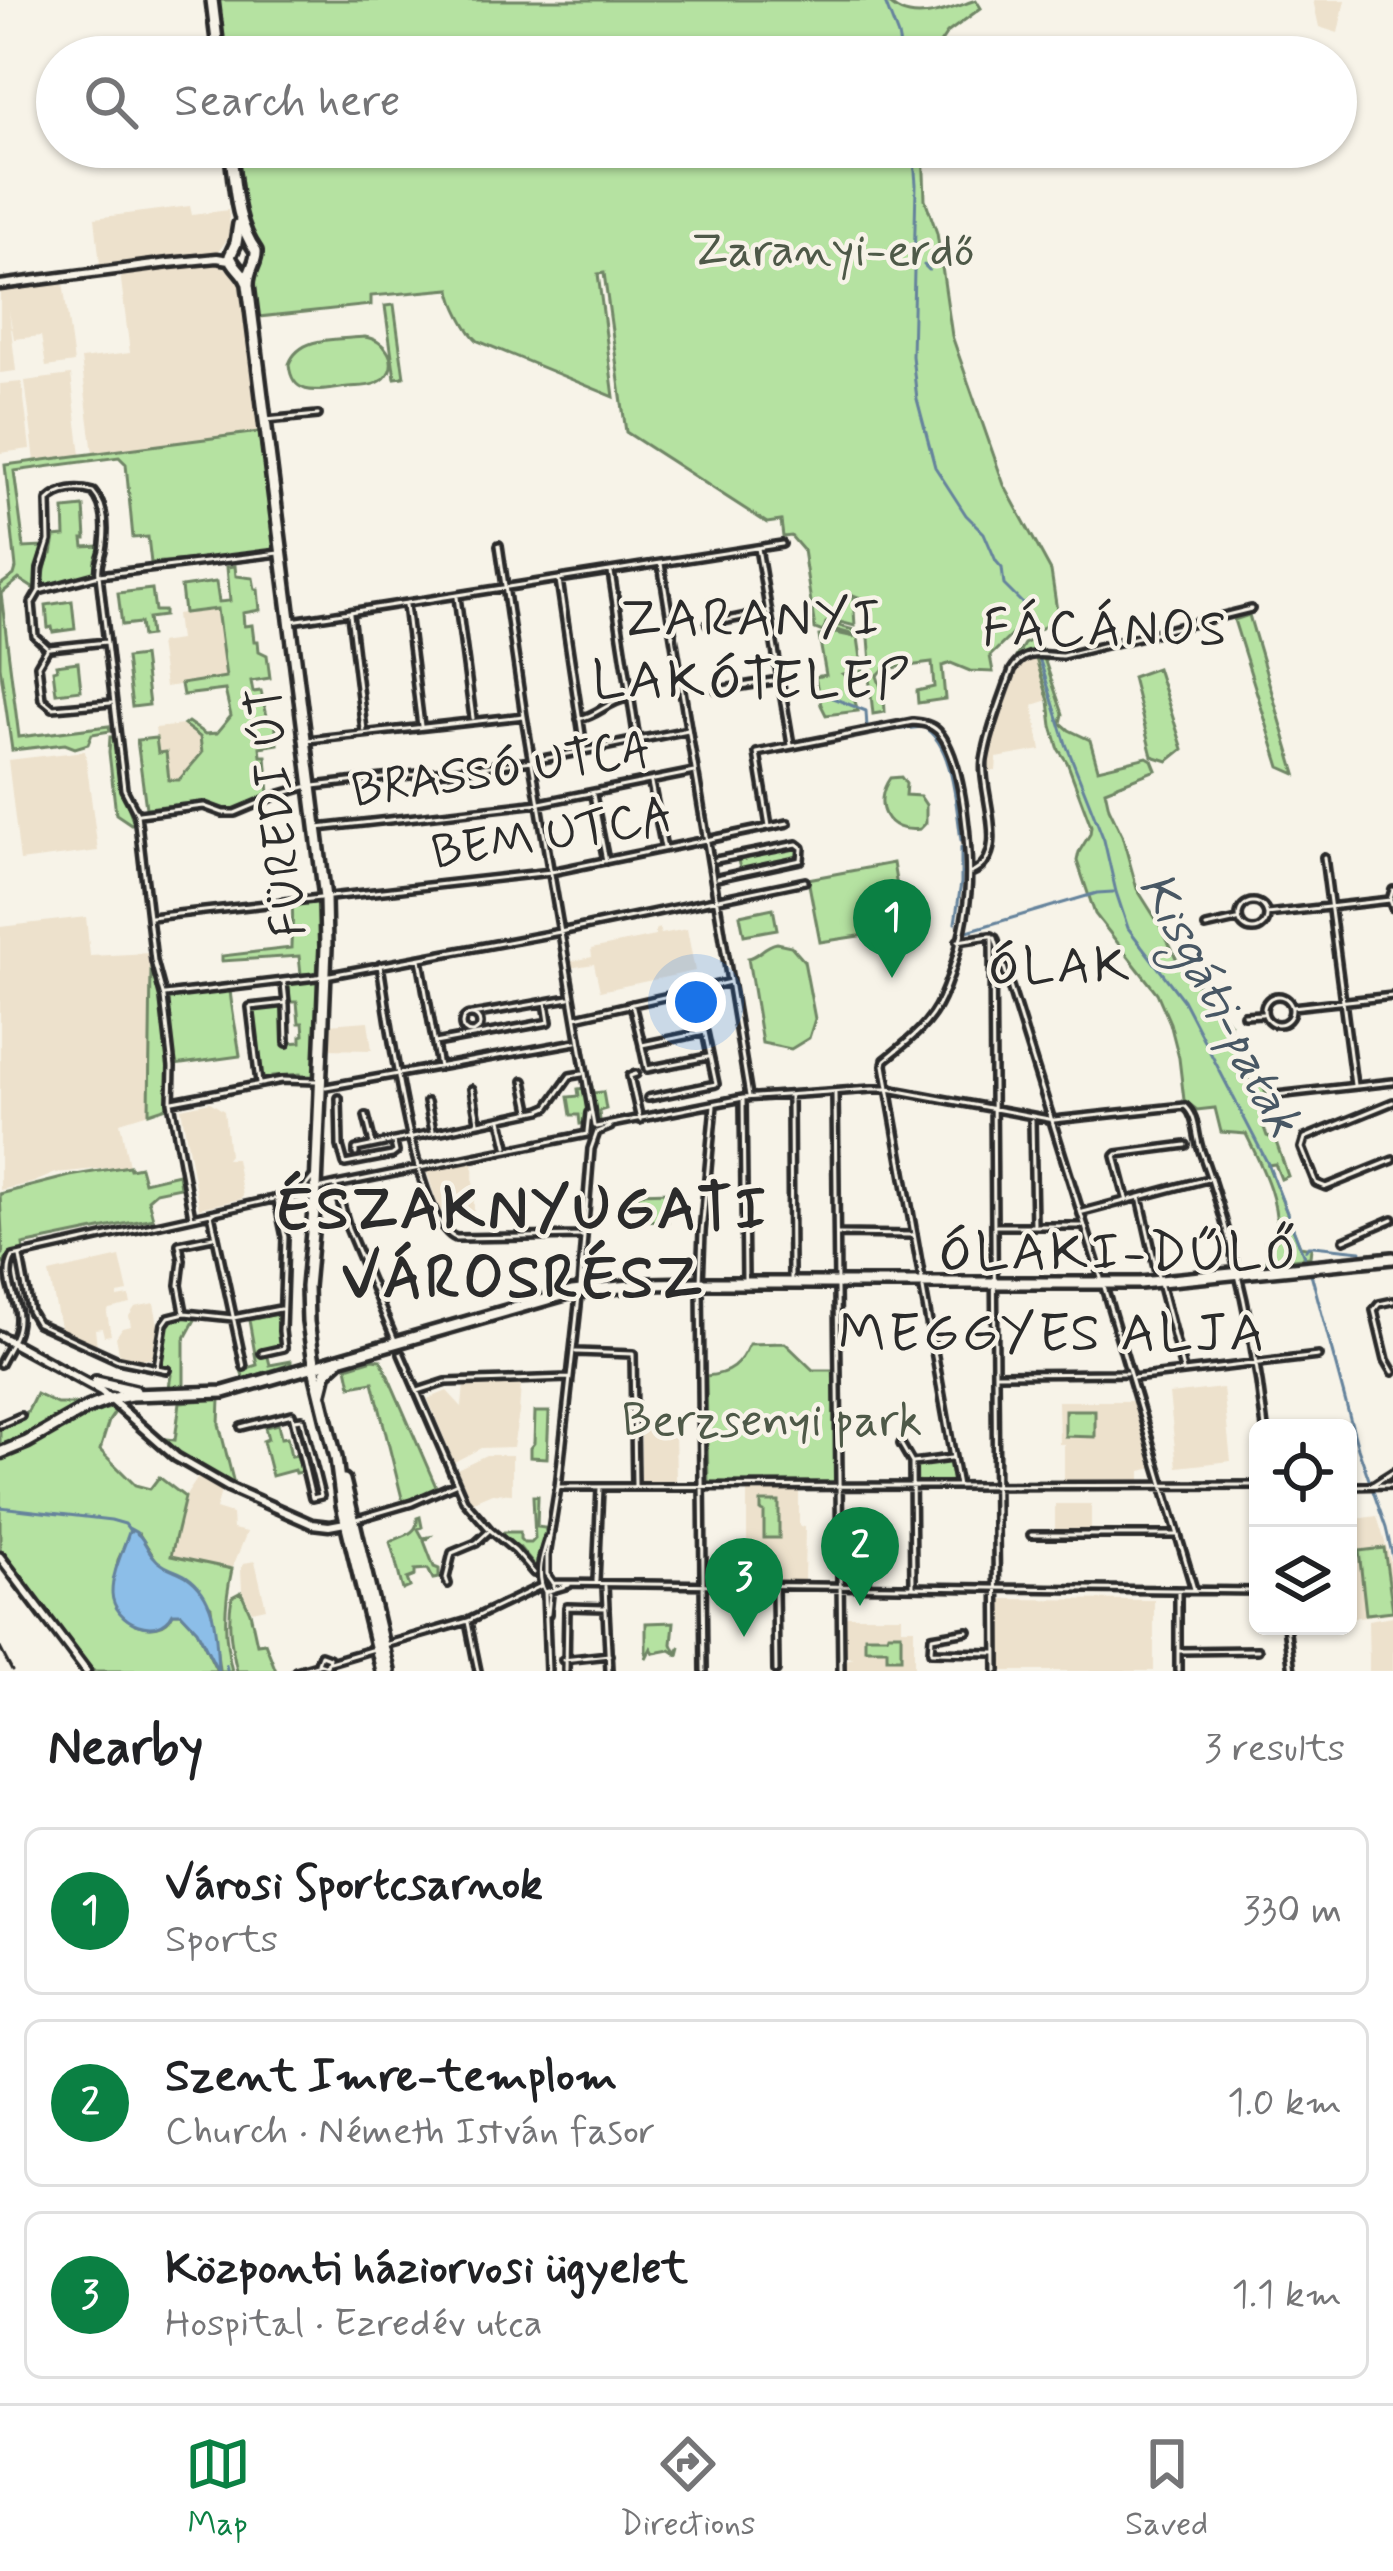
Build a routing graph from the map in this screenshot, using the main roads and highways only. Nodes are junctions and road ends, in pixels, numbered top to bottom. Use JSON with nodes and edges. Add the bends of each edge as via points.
{"nodes":[{"id":1,"x":212,"y":0,"type":"edge"},
{"id":2,"x":216,"y":36,"type":"edge"},
{"id":3,"x":233,"y":168,"type":"edge"},
{"id":4,"x":1393,"y":1258,"type":"edge"},
{"id":5,"x":310,"y":1334,"type":"junction"},
{"id":6,"x":342,"y":1358,"type":"junction"},
{"id":7,"x":314,"y":1366,"type":"junction"},
{"id":8,"x":284,"y":1376,"type":"junction"},
{"id":9,"x":164,"y":1395,"type":"junction"},
{"id":10,"x":320,"y":1395,"type":"junction"},
{"id":11,"x":131,"y":1396,"type":"junction"},
{"id":12,"x":85,"y":1409,"type":"junction"},
{"id":13,"x":126,"y":1413,"type":"road end"},
{"id":14,"x":0,"y":1453,"type":"edge"},
{"id":15,"x":335,"y":1458,"type":"junction"},
{"id":16,"x":365,"y":1517,"type":"road end"},
{"id":17,"x":349,"y":1522,"type":"junction"},
{"id":18,"x":329,"y":1526,"type":"road end"},
{"id":19,"x":352,"y":1537,"type":"junction"},
{"id":20,"x":385,"y":1667,"type":"edge"}],
"edges":[{"from":1,"to":2,"type":"main road"},
{"from":3,"to":5,"type":"main road","name":"FÜREDI ÚT","via":[[325,898]]},
{"from":4,"to":6,"type":"main road","via":[[1160,1282],[607,1287]]},
{"from":5,"to":6,"type":"main road","via":[[321,1350]]},
{"from":5,"to":7,"type":"main road","name":"FÜREDI ÚT"},
{"from":5,"to":8,"type":"main road","via":[[301,1361]]},
{"from":6,"to":7,"type":"main road"},
{"from":6,"to":10,"type":"main road","via":[[326,1372]]},
{"from":7,"to":8,"type":"main road"},
{"from":7,"to":10,"type":"main road","name":"FÜREDI ÚT"},
{"from":8,"to":9,"type":"main road","via":[[224,1392]]},
{"from":8,"to":10,"type":"main road","via":[[305,1379]]},
{"from":9,"to":11,"type":"main road"},
{"from":9,"to":12,"type":"main road","via":[[94,1384]]},
{"from":10,"to":15,"type":"main road"},
{"from":11,"to":12,"type":"main road"},
{"from":11,"to":13,"type":"main road"},
{"from":12,"to":14,"type":"main road"},
{"from":15,"to":17,"type":"main road"},
{"from":15,"to":17,"type":"main road"},
{"from":16,"to":19,"type":"main road"},
{"from":17,"to":19,"type":"main road"},
{"from":18,"to":19,"type":"main road"},
{"from":19,"to":20,"type":"main road"}]}
